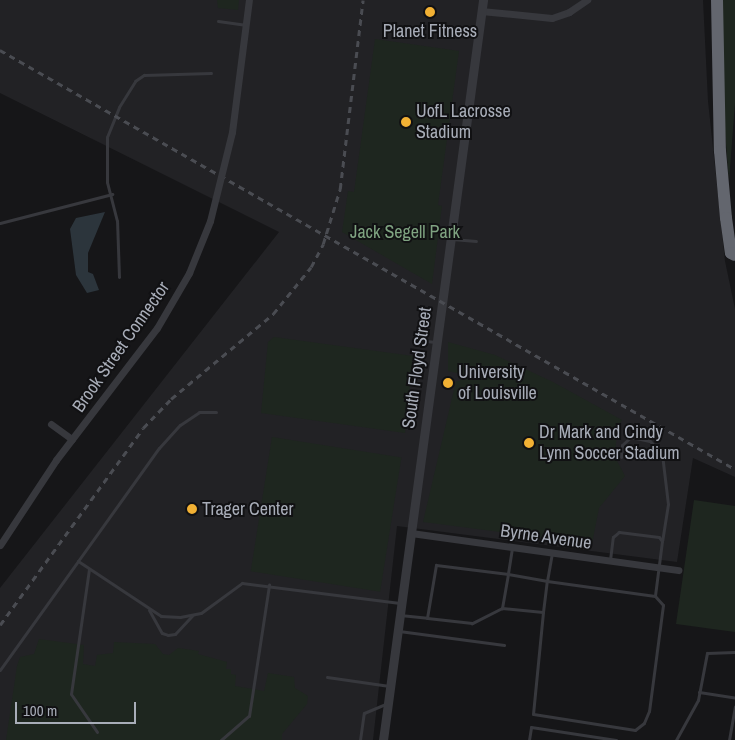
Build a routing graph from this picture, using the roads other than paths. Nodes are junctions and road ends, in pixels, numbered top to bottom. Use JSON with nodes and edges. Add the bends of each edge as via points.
{"nodes":[{"id":1,"x":249,"y":0,"type":"edge"},
{"id":2,"x":483,"y":0,"type":"edge"},
{"id":3,"x":587,"y":0,"type":"edge"},
{"id":4,"x":717,"y":0,"type":"edge"},
{"id":5,"x":481,"y":11,"type":"junction"},
{"id":6,"x":218,"y":21,"type":"dead end"},
{"id":7,"x":246,"y":25,"type":"junction"},
{"id":8,"x":210,"y":73,"type":"dead end"},
{"id":9,"x":112,"y":194,"type":"junction"},
{"id":10,"x":0,"y":223,"type":"edge"},
{"id":11,"x":450,"y":239,"type":"junction"},
{"id":12,"x":476,"y":242,"type":"dead end"},
{"id":13,"x":735,"y":255,"type":"edge"},
{"id":14,"x":119,"y":277,"type":"dead end"},
{"id":15,"x":418,"y":340,"type":"dead end"},
{"id":16,"x":438,"y":342,"type":"junction"},
{"id":17,"x":216,"y":412,"type":"dead end"},
{"id":18,"x":51,"y":424,"type":"dead end"},
{"id":19,"x":72,"y":439,"type":"junction"},
{"id":20,"x":621,"y":457,"type":"dead end"},
{"id":21,"x":411,"y":534,"type":"junction"},
{"id":22,"x":662,"y":541,"type":"junction"},
{"id":23,"x":0,"y":545,"type":"edge"},
{"id":24,"x":512,"y":548,"type":"junction"},
{"id":25,"x":552,"y":553,"type":"junction"},
{"id":26,"x":78,"y":561,"type":"junction"},
{"id":27,"x":610,"y":561,"type":"junction"},
{"id":28,"x":658,"y":568,"type":"junction"},
{"id":29,"x":89,"y":569,"type":"junction"},
{"id":30,"x":678,"y":570,"type":"dead end"},
{"id":31,"x":508,"y":574,"type":"junction"},
{"id":32,"x":547,"y":580,"type":"junction"},
{"id":33,"x":269,"y":585,"type":"junction"},
{"id":34,"x":655,"y":596,"type":"junction"},
{"id":35,"x":402,"y":603,"type":"junction"},
{"id":36,"x":502,"y":608,"type":"junction"},
{"id":37,"x":149,"y":609,"type":"junction"},
{"id":38,"x":543,"y":612,"type":"junction"},
{"id":39,"x":194,"y":615,"type":"junction"},
{"id":40,"x":400,"y":615,"type":"junction"},
{"id":41,"x":427,"y":618,"type":"junction"},
{"id":42,"x":398,"y":631,"type":"junction"},
{"id":43,"x":504,"y":645,"type":"dead end"},
{"id":44,"x":735,"y":652,"type":"edge"},
{"id":45,"x":0,"y":670,"type":"edge"},
{"id":46,"x":328,"y":677,"type":"dead end"},
{"id":47,"x":390,"y":686,"type":"junction"},
{"id":48,"x":699,"y":692,"type":"junction"},
{"id":49,"x":735,"y":698,"type":"edge"},
{"id":50,"x":388,"y":702,"type":"junction"},
{"id":51,"x":735,"y":707,"type":"edge"},
{"id":52,"x":98,"y":732,"type":"dead end"},
{"id":53,"x":221,"y":740,"type":"edge"},
{"id":54,"x":360,"y":740,"type":"edge"},
{"id":55,"x":383,"y":740,"type":"edge"},
{"id":56,"x":529,"y":740,"type":"edge"},
{"id":57,"x":616,"y":740,"type":"edge"},
{"id":58,"x":676,"y":740,"type":"edge"},
{"id":59,"x":729,"y":740,"type":"edge"}],
"edges":[{"from":1,"to":7,"type":"street","name":"Brook Street Connector"},
{"from":2,"to":5,"type":"street","name":"South Floyd Street"},
{"from":3,"to":5,"type":"street","via":[[552,18]]},
{"from":4,"to":13,"type":"highway","via":[[720,152],[726,218]]},
{"from":5,"to":11,"type":"street","name":"South Floyd Street"},
{"from":6,"to":7,"type":"lane"},
{"from":7,"to":19,"type":"street","name":"Brook Street Connector","bridge":true,"via":[[228,153],[210,221],[180,289],[130,364]]},
{"from":8,"to":9,"type":"lane","via":[[152,73],[134,81],[107,137],[107,182]]},
{"from":9,"to":10,"type":"lane"},
{"from":9,"to":14,"type":"lane"},
{"from":11,"to":12,"type":"lane"},
{"from":11,"to":16,"type":"street","name":"South Floyd Street"},
{"from":15,"to":16,"type":"lane"},
{"from":16,"to":21,"type":"street","name":"South Floyd Street"},
{"from":17,"to":26,"type":"lane","via":[[199,412],[180,425],[159,448]]},
{"from":18,"to":19,"type":"street"},
{"from":19,"to":23,"type":"street","name":"Brook Street Connector"},
{"from":20,"to":22,"type":"lane","via":[[622,445],[631,437],[650,441],[662,454],[668,504]]},
{"from":21,"to":24,"type":"street","name":"Byrne Avenue"},
{"from":21,"to":35,"type":"street","name":"South Floyd Street"},
{"from":22,"to":27,"type":"lane","via":[[656,536],[619,532],[613,537]]},
{"from":22,"to":28,"type":"lane"},
{"from":24,"to":25,"type":"street","name":"Byrne Avenue"},
{"from":24,"to":31,"type":"lane"},
{"from":25,"to":27,"type":"street","name":"Byrne Avenue"},
{"from":25,"to":32,"type":"lane"},
{"from":26,"to":29,"type":"lane"},
{"from":26,"to":45,"type":"lane"},
{"from":27,"to":28,"type":"street","name":"Byrne Avenue"},
{"from":28,"to":30,"type":"street","name":"Byrne Avenue"},
{"from":28,"to":34,"type":"lane"},
{"from":29,"to":37,"type":"lane"},
{"from":29,"to":52,"type":"lane","via":[[71,694]]},
{"from":31,"to":32,"type":"lane"},
{"from":31,"to":36,"type":"lane"},
{"from":31,"to":41,"type":"lane","via":[[436,565]]},
{"from":32,"to":34,"type":"lane"},
{"from":32,"to":38,"type":"lane"},
{"from":33,"to":35,"type":"lane"},
{"from":33,"to":39,"type":"lane","via":[[236,585],[213,606]]},
{"from":33,"to":53,"type":"lane","via":[[249,716]]},
{"from":34,"to":38,"type":"lane","via":[[663,605],[649,711],[644,723],[635,730],[534,714]]},
{"from":35,"to":40,"type":"street","name":"South Floyd Street"},
{"from":36,"to":38,"type":"lane"},
{"from":36,"to":41,"type":"lane","via":[[472,623]]},
{"from":37,"to":39,"type":"lane","via":[[161,616]]},
{"from":37,"to":39,"type":"lane","via":[[162,633],[168,635],[175,634]]},
{"from":40,"to":41,"type":"lane"},
{"from":40,"to":42,"type":"street","name":"South Floyd Street"},
{"from":42,"to":43,"type":"lane"},
{"from":42,"to":47,"type":"street","name":"South Floyd Street"},
{"from":44,"to":48,"type":"lane","via":[[707,653]]},
{"from":46,"to":47,"type":"lane"},
{"from":47,"to":50,"type":"street","name":"South Floyd Street"},
{"from":48,"to":49,"type":"lane"},
{"from":48,"to":58,"type":"lane"},
{"from":50,"to":54,"type":"lane","via":[[364,714]]},
{"from":50,"to":55,"type":"street","name":"South Floyd Street"},
{"from":51,"to":59,"type":"lane"},
{"from":56,"to":57,"type":"lane","via":[[531,727]]}]}
